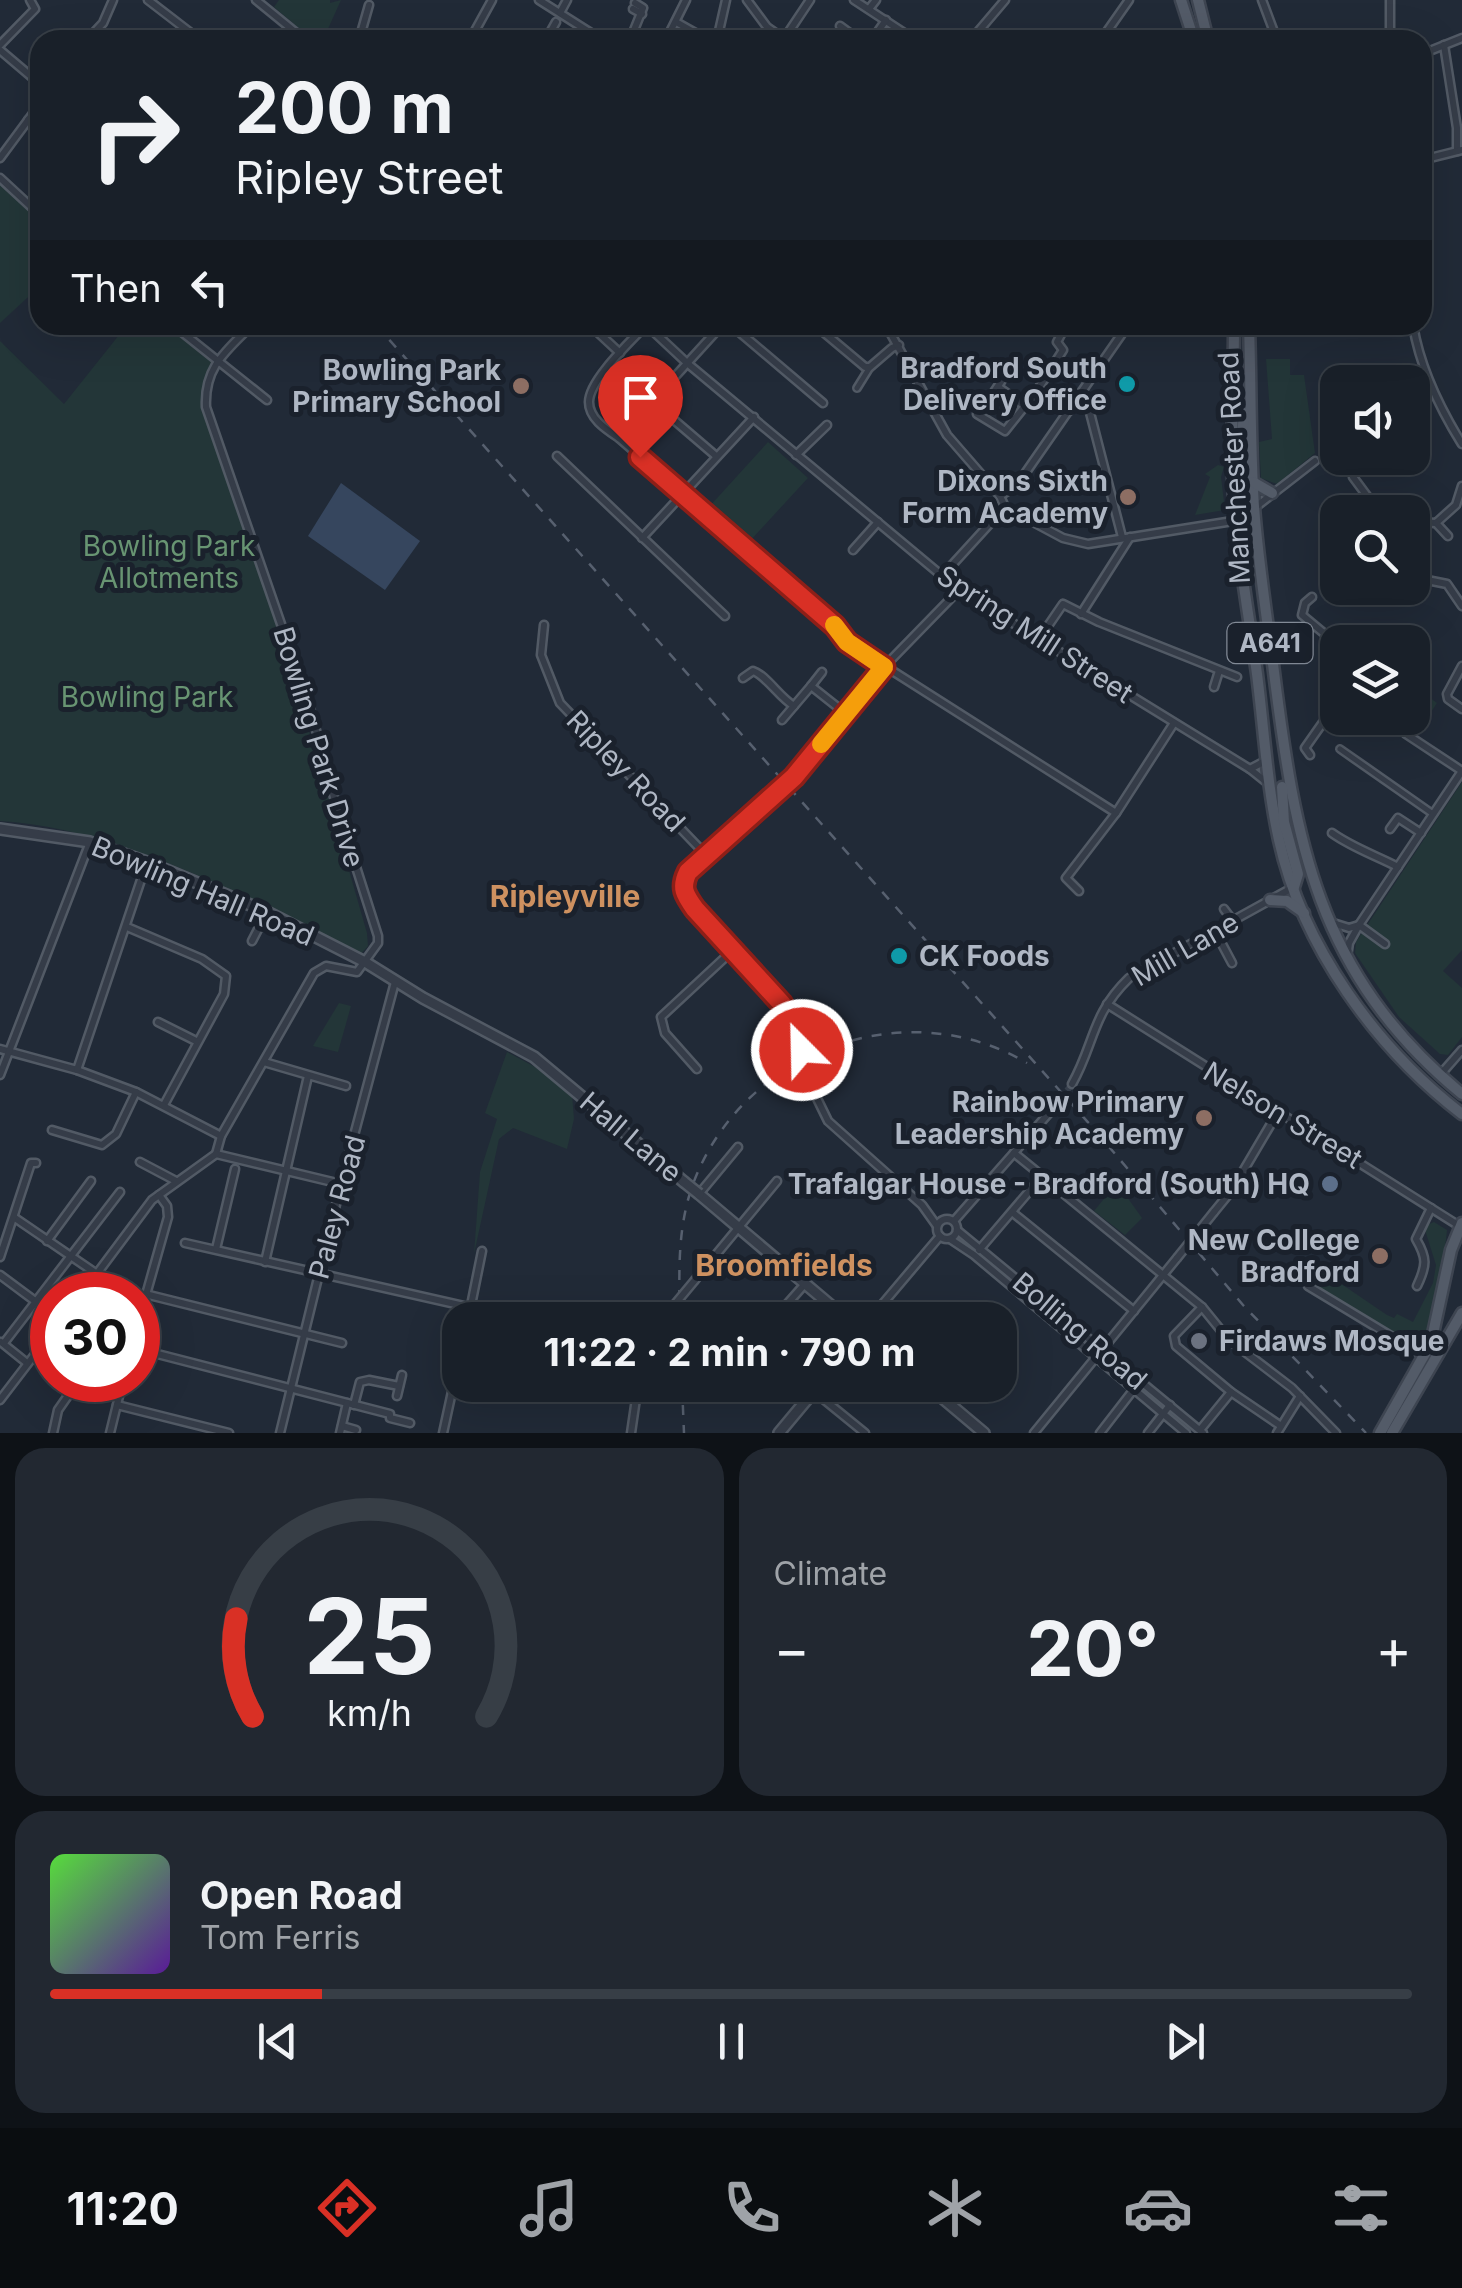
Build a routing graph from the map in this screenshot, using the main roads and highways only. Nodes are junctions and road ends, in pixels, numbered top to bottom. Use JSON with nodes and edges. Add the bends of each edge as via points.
{"nodes":[{"id":1,"x":1181,"y":0,"type":"edge"},
{"id":2,"x":1198,"y":0,"type":"edge"},
{"id":3,"x":1191,"y":30,"type":"edge"},
{"id":4,"x":1206,"y":30,"type":"edge"},
{"id":5,"x":1234,"y":335,"type":"edge"},
{"id":6,"x":1257,"y":335,"type":"edge"},
{"id":7,"x":1250,"y":394,"type":"junction"},
{"id":8,"x":1253,"y":482,"type":"junction"},
{"id":9,"x":1272,"y":493,"type":"road end"},
{"id":10,"x":1254,"y":508,"type":"junction"},
{"id":11,"x":1236,"y":522,"type":"junction"},
{"id":12,"x":1243,"y":569,"type":"junction"},
{"id":13,"x":1284,"y":746,"type":"junction"},
{"id":14,"x":1314,"y":884,"type":"junction"},
{"id":15,"x":1294,"y":887,"type":"junction"},
{"id":16,"x":1270,"y":900,"type":"road end"},
{"id":17,"x":1305,"y":913,"type":"junction"},
{"id":18,"x":1462,"y":1094,"type":"edge"},
{"id":19,"x":1462,"y":1114,"type":"edge"},
{"id":20,"x":1462,"y":1227,"type":"edge"},
{"id":21,"x":1462,"y":1312,"type":"edge"},
{"id":22,"x":1429,"y":1359,"type":"junction"},
{"id":23,"x":1422,"y":1372,"type":"junction"},
{"id":24,"x":1380,"y":1433,"type":"edge"},
{"id":25,"x":1392,"y":1433,"type":"edge"}],
"edges":[{"from":1,"to":3,"type":"main road"},
{"from":2,"to":4,"type":"main road"},
{"from":5,"to":11,"type":"main road","name":"Manchester Road","number":"A641"},
{"from":6,"to":7,"type":"main road","name":"Manchester Road","number":"A641"},
{"from":7,"to":8,"type":"main road","name":"Manchester Road","number":"A641"},
{"from":7,"to":11,"type":"main road","via":[[1240,460],[1243,507]]},
{"from":8,"to":9,"type":"main road"},
{"from":8,"to":10,"type":"main road","name":"Manchester Road","number":"A641"},
{"from":10,"to":12,"type":"main road","via":[[1246,524]]},
{"from":10,"to":13,"type":"main road","name":"Manchester Road","number":"A641"},
{"from":11,"to":12,"type":"main road","name":"Manchester Road","number":"A641"},
{"from":12,"to":15,"type":"main road","name":"Manchester Road","number":"A641","via":[[1279,841]]},
{"from":13,"to":14,"type":"main road","name":"Manchester Road","number":"A641"},
{"from":13,"to":15,"type":"main road","via":[[1284,822],[1298,874]]},
{"from":14,"to":15,"type":"main road"},
{"from":14,"to":18,"type":"main road","name":"Manchester Road","number":"A641","via":[[1347,957],[1392,1023]]},
{"from":15,"to":17,"type":"main road","name":"Manchester Road","number":"A641"},
{"from":16,"to":17,"type":"main road"},
{"from":17,"to":19,"type":"main road","name":"Manchester Road","number":"A641","via":[[1382,1037]]},
{"from":20,"to":22,"type":"main road"},
{"from":21,"to":22,"type":"main road"},
{"from":22,"to":23,"type":"main road"},
{"from":23,"to":24,"type":"main road"},
{"from":23,"to":25,"type":"main road"}]}
